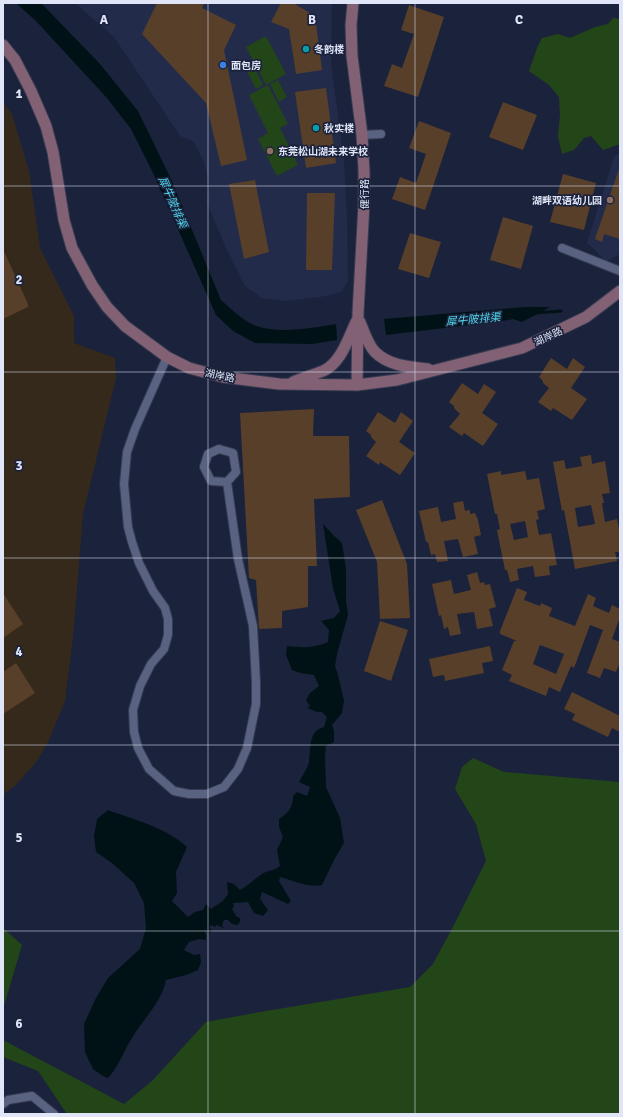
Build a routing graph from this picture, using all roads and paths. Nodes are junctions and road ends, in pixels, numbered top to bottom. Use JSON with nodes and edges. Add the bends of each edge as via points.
{"nodes":[{"id":1,"x":353,"y":3,"type":"edge"},
{"id":2,"x":3,"y":45,"type":"edge"},
{"id":3,"x":381,"y":134,"type":"dead end"},
{"id":4,"x":362,"y":135,"type":"junction"},
{"id":5,"x":562,"y":248,"type":"dead end"},
{"id":6,"x":620,"y":271,"type":"edge"},
{"id":7,"x":620,"y":291,"type":"edge"},
{"id":8,"x":358,"y":318,"type":"junction"},
{"id":9,"x":167,"y":356,"type":"junction"},
{"id":10,"x":434,"y":370,"type":"junction"},
{"id":11,"x":289,"y":384,"type":"junction"},
{"id":12,"x":357,"y":385,"type":"junction"},
{"id":13,"x":227,"y":482,"type":"junction"},
{"id":14,"x":3,"y":1104,"type":"edge"},
{"id":15,"x":54,"y":1114,"type":"edge"}],
"edges":[{"from":1,"to":4,"type":"street","name":"健行路","via":[[352,56]]},
{"from":2,"to":9,"type":"street","name":"湖岸路","via":[[15,60],[32,91],[46,126],[72,248],[107,307],[125,326]]},
{"from":3,"to":4,"type":"street"},
{"from":4,"to":8,"type":"street","name":"健行路","via":[[364,204]]},
{"from":5,"to":6,"type":"street"},
{"from":7,"to":10,"type":"street","name":"湖岸路","via":[[586,317],[522,348]]},
{"from":8,"to":10,"type":"street","via":[[375,352],[389,362]]},
{"from":8,"to":11,"type":"street","via":[[335,362],[324,370]]},
{"from":8,"to":12,"type":"street","name":"健行路"},
{"from":9,"to":11,"type":"street","name":"湖岸路","via":[[190,368],[223,377]]},
{"from":9,"to":13,"type":"street","via":[[135,428],[127,452],[124,484],[132,542],[139,563],[165,608],[168,619],[168,635],[164,649],[151,664],[140,686],[133,710],[134,732],[138,748],[150,769],[174,791],[189,794],[207,794],[224,787],[238,769],[246,748],[256,704],[253,626],[238,559]]},
{"from":10,"to":12,"type":"street","name":"湖岸路","via":[[397,380]]},
{"from":11,"to":12,"type":"street","name":"湖岸路"},
{"from":13,"to":13,"type":"street","via":[[236,472],[234,453],[219,449],[208,454],[204,467],[211,481]]},
{"from":14,"to":15,"type":"street","via":[[8,1100],[32,1096]]}]}
